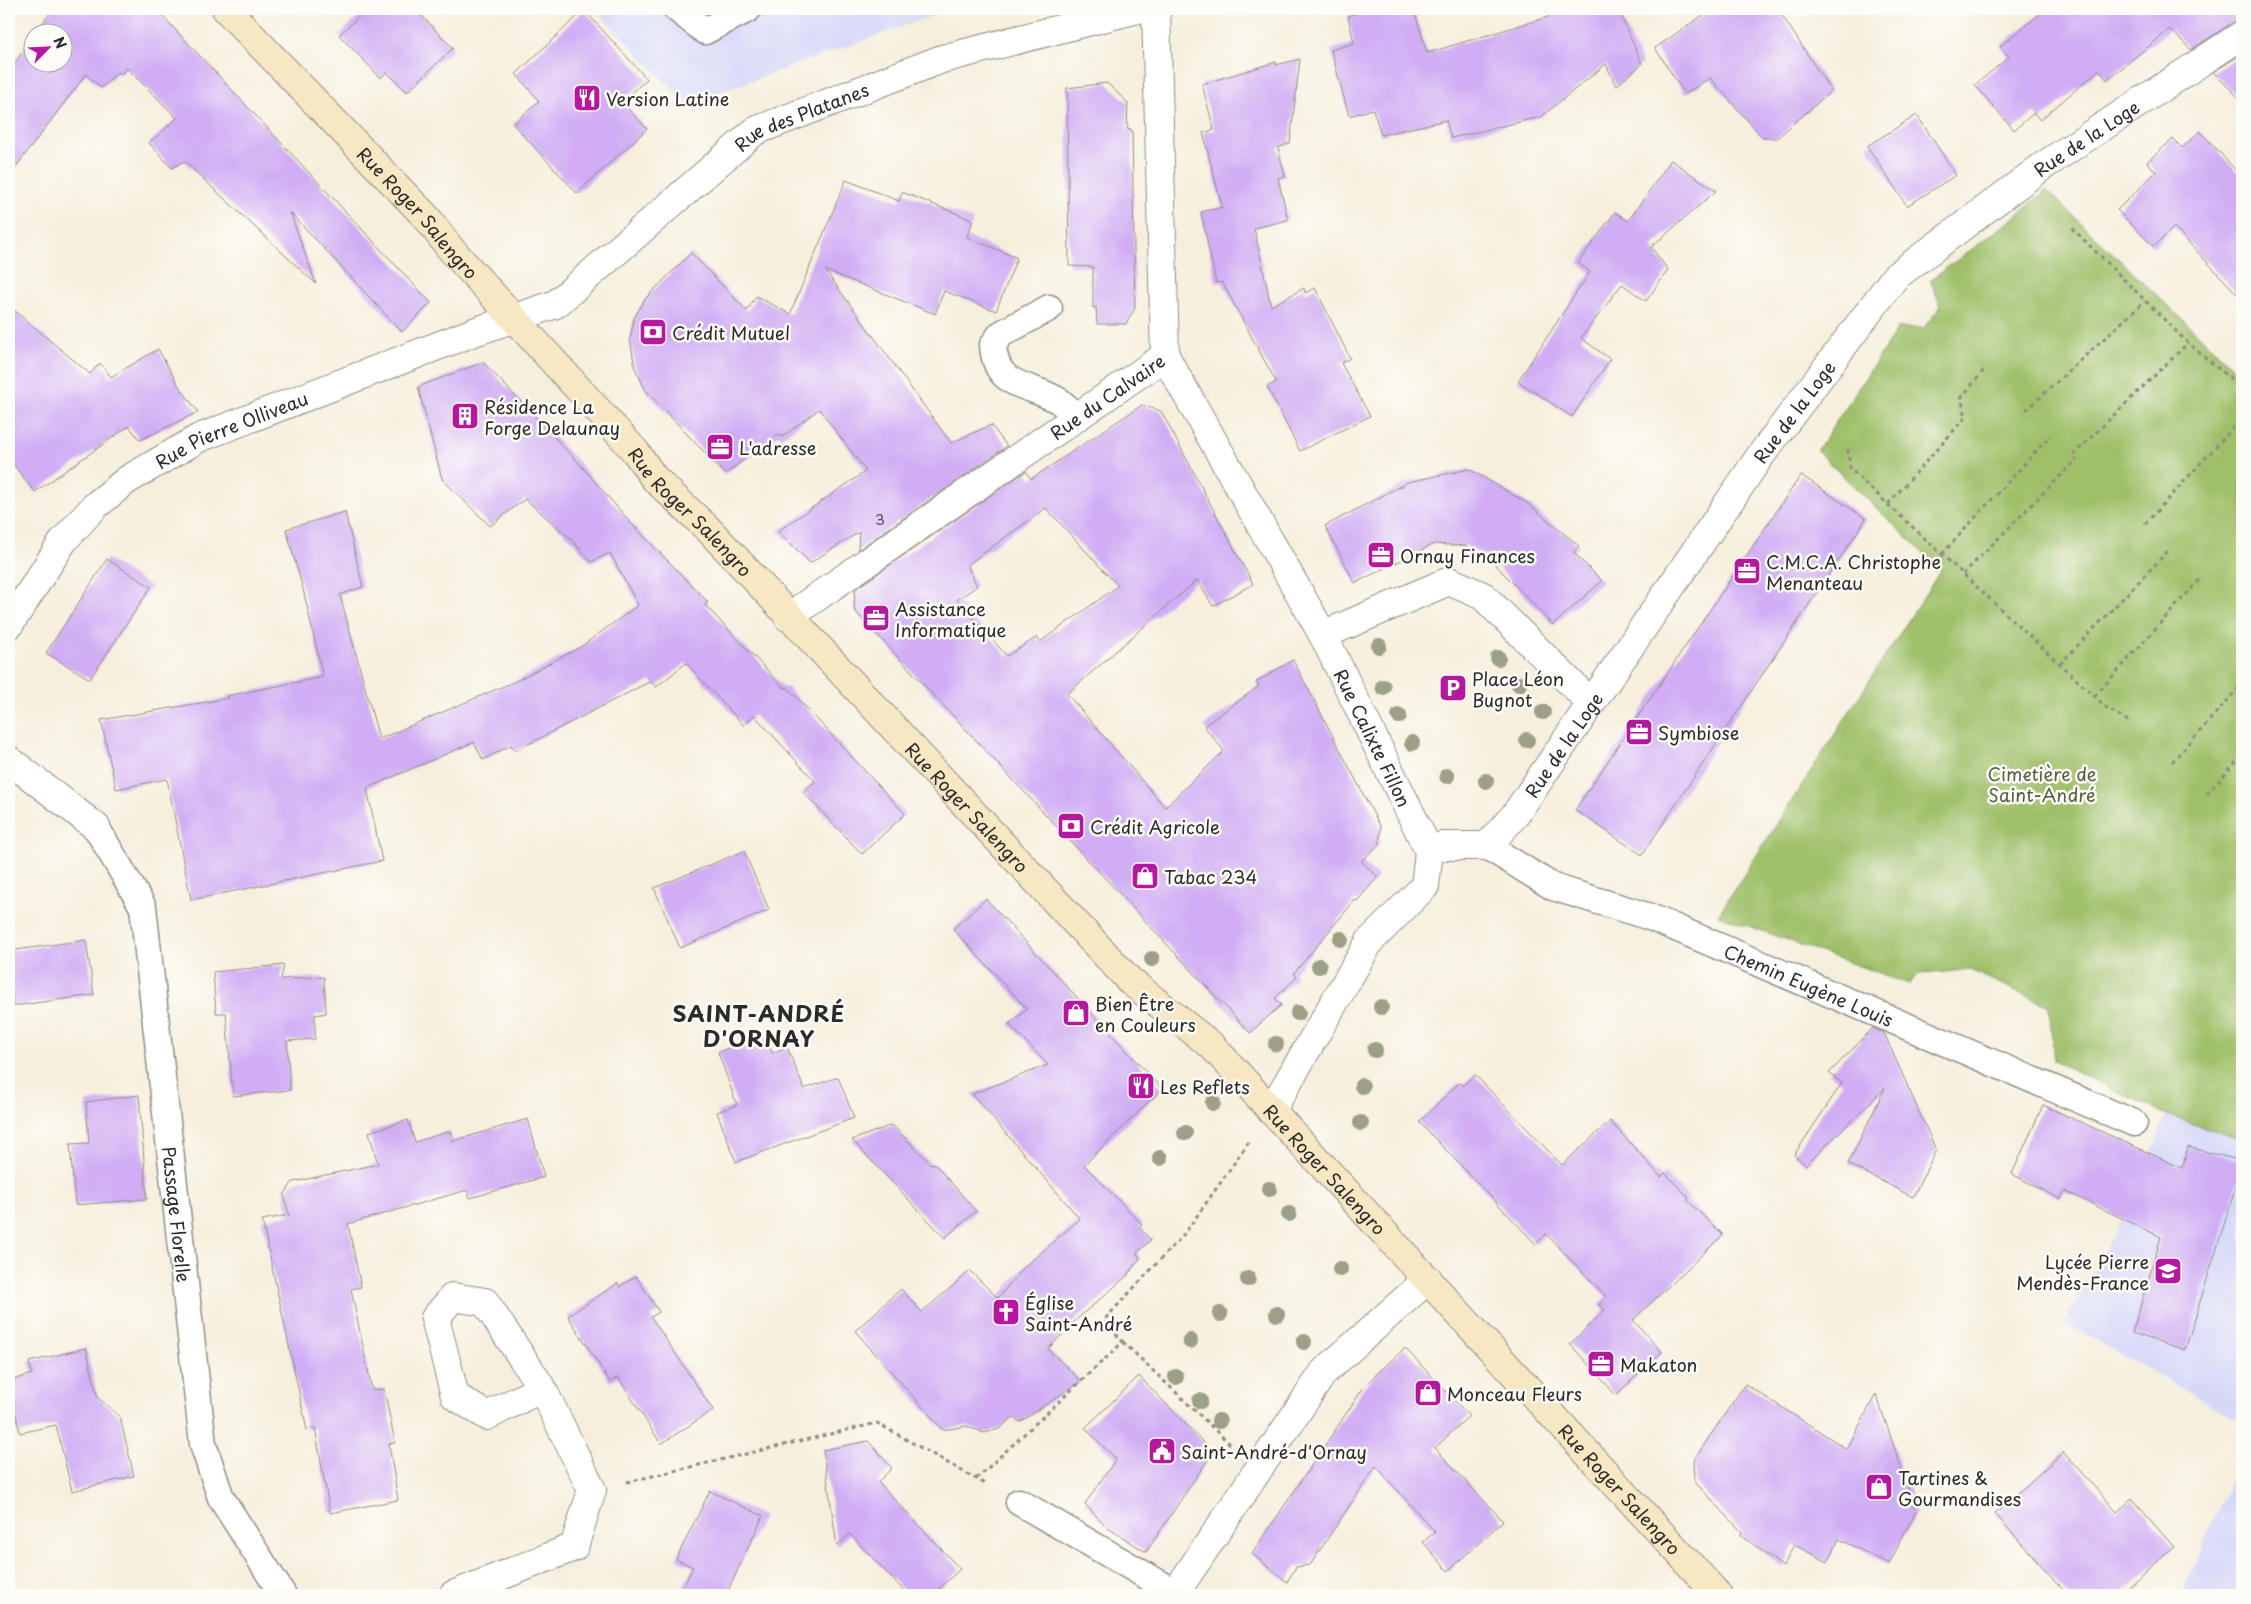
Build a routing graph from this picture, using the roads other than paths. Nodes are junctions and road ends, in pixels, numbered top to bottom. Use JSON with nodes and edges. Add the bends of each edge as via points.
{"nodes":[{"id":1,"x":226,"y":9,"type":"edge"},
{"id":2,"x":677,"y":9,"type":"edge"},
{"id":3,"x":748,"y":9,"type":"edge"},
{"id":4,"x":1138,"y":9,"type":"edge"},
{"id":5,"x":1156,"y":9,"type":"edge"},
{"id":6,"x":2242,"y":35,"type":"edge"},
{"id":7,"x":1049,"y":308,"type":"dead end"},
{"id":8,"x":514,"y":318,"type":"junction"},
{"id":9,"x":1165,"y":356,"type":"junction"},
{"id":10,"x":1077,"y":417,"type":"junction"},
{"id":11,"x":788,"y":617,"type":"junction"},
{"id":12,"x":9,"y":625,"type":"edge"},
{"id":13,"x":1323,"y":635,"type":"junction"},
{"id":14,"x":1591,"y":704,"type":"junction"},
{"id":15,"x":9,"y":760,"type":"edge"},
{"id":16,"x":96,"y":827,"type":"joint"},
{"id":17,"x":1487,"y":846,"type":"junction"},
{"id":18,"x":1428,"y":851,"type":"junction"},
{"id":19,"x":1271,"y":1111,"type":"junction"},
{"id":20,"x":2134,"y":1123,"type":"dead end"},
{"id":21,"x":1428,"y":1279,"type":"junction"},
{"id":22,"x":542,"y":1388,"type":"dead end"},
{"id":23,"x":1019,"y":1502,"type":"road end"},
{"id":24,"x":1175,"y":1594,"type":"edge"},
{"id":25,"x":283,"y":1595,"type":"edge"},
{"id":26,"x":453,"y":1595,"type":"edge"},
{"id":27,"x":1718,"y":1595,"type":"edge"}],
"edges":[{"from":1,"to":8,"type":"main road","name":"Rue Roger Salengro","via":[[428,219],[449,247]]},
{"from":2,"to":3,"type":"lane","via":[[705,31]]},
{"from":4,"to":8,"type":"street","name":"Rue des Platanes","via":[[942,59],[755,131],[556,304]]},
{"from":5,"to":9,"type":"street","name":"Rue du Calvaire"},
{"from":6,"to":14,"type":"street","name":"Rue de la Loge","via":[[2042,166],[1895,277],[1761,455]]},
{"from":7,"to":10,"type":"lane","via":[[1001,334],[993,345],[994,362],[1005,377],[1059,401]]},
{"from":8,"to":11,"type":"main road","name":"Rue Roger Salengro","via":[[634,451],[654,478],[709,530]]},
{"from":8,"to":12,"type":"street","name":"Rue Pierre Olliveau","via":[[199,438],[127,480],[95,506],[64,540]]},
{"from":9,"to":10,"type":"street","name":"Rue du Calvaire"},
{"from":9,"to":13,"type":"street","name":"Rue Calixte Fillon"},
{"from":10,"to":11,"type":"street","name":"Rue du Calvaire"},
{"from":11,"to":19,"type":"main road","name":"Rue Roger Salengro","via":[[1130,981],[1212,1046]]},
{"from":13,"to":14,"type":"street","via":[[1449,581],[1482,596]]},
{"from":13,"to":18,"type":"street","name":"Rue Calixte Fillon"},
{"from":14,"to":17,"type":"street","name":"Rue de la Loge","via":[[1516,815]]},
{"from":15,"to":16,"type":"street"},
{"from":16,"to":25,"type":"lane","name":"Passage Florelle","via":[[143,907],[203,1444],[221,1498]]},
{"from":17,"to":18,"type":"street","via":[[1442,846]]},
{"from":17,"to":20,"type":"lane","name":"Chemin Eugène Louis","via":[[1553,887],[1650,917]]},
{"from":18,"to":19,"type":"street","name":"Rue Calixte Fillon","via":[[1426,886],[1370,941]]},
{"from":19,"to":21,"type":"main road","name":"Rue Roger Salengro"},
{"from":21,"to":24,"type":"street","via":[[1324,1372]]},
{"from":21,"to":27,"type":"main road","name":"Rue Roger Salengro"},
{"from":22,"to":26,"type":"street","via":[[592,1490],[574,1547]]},
{"from":23,"to":24,"type":"lane"}]}
